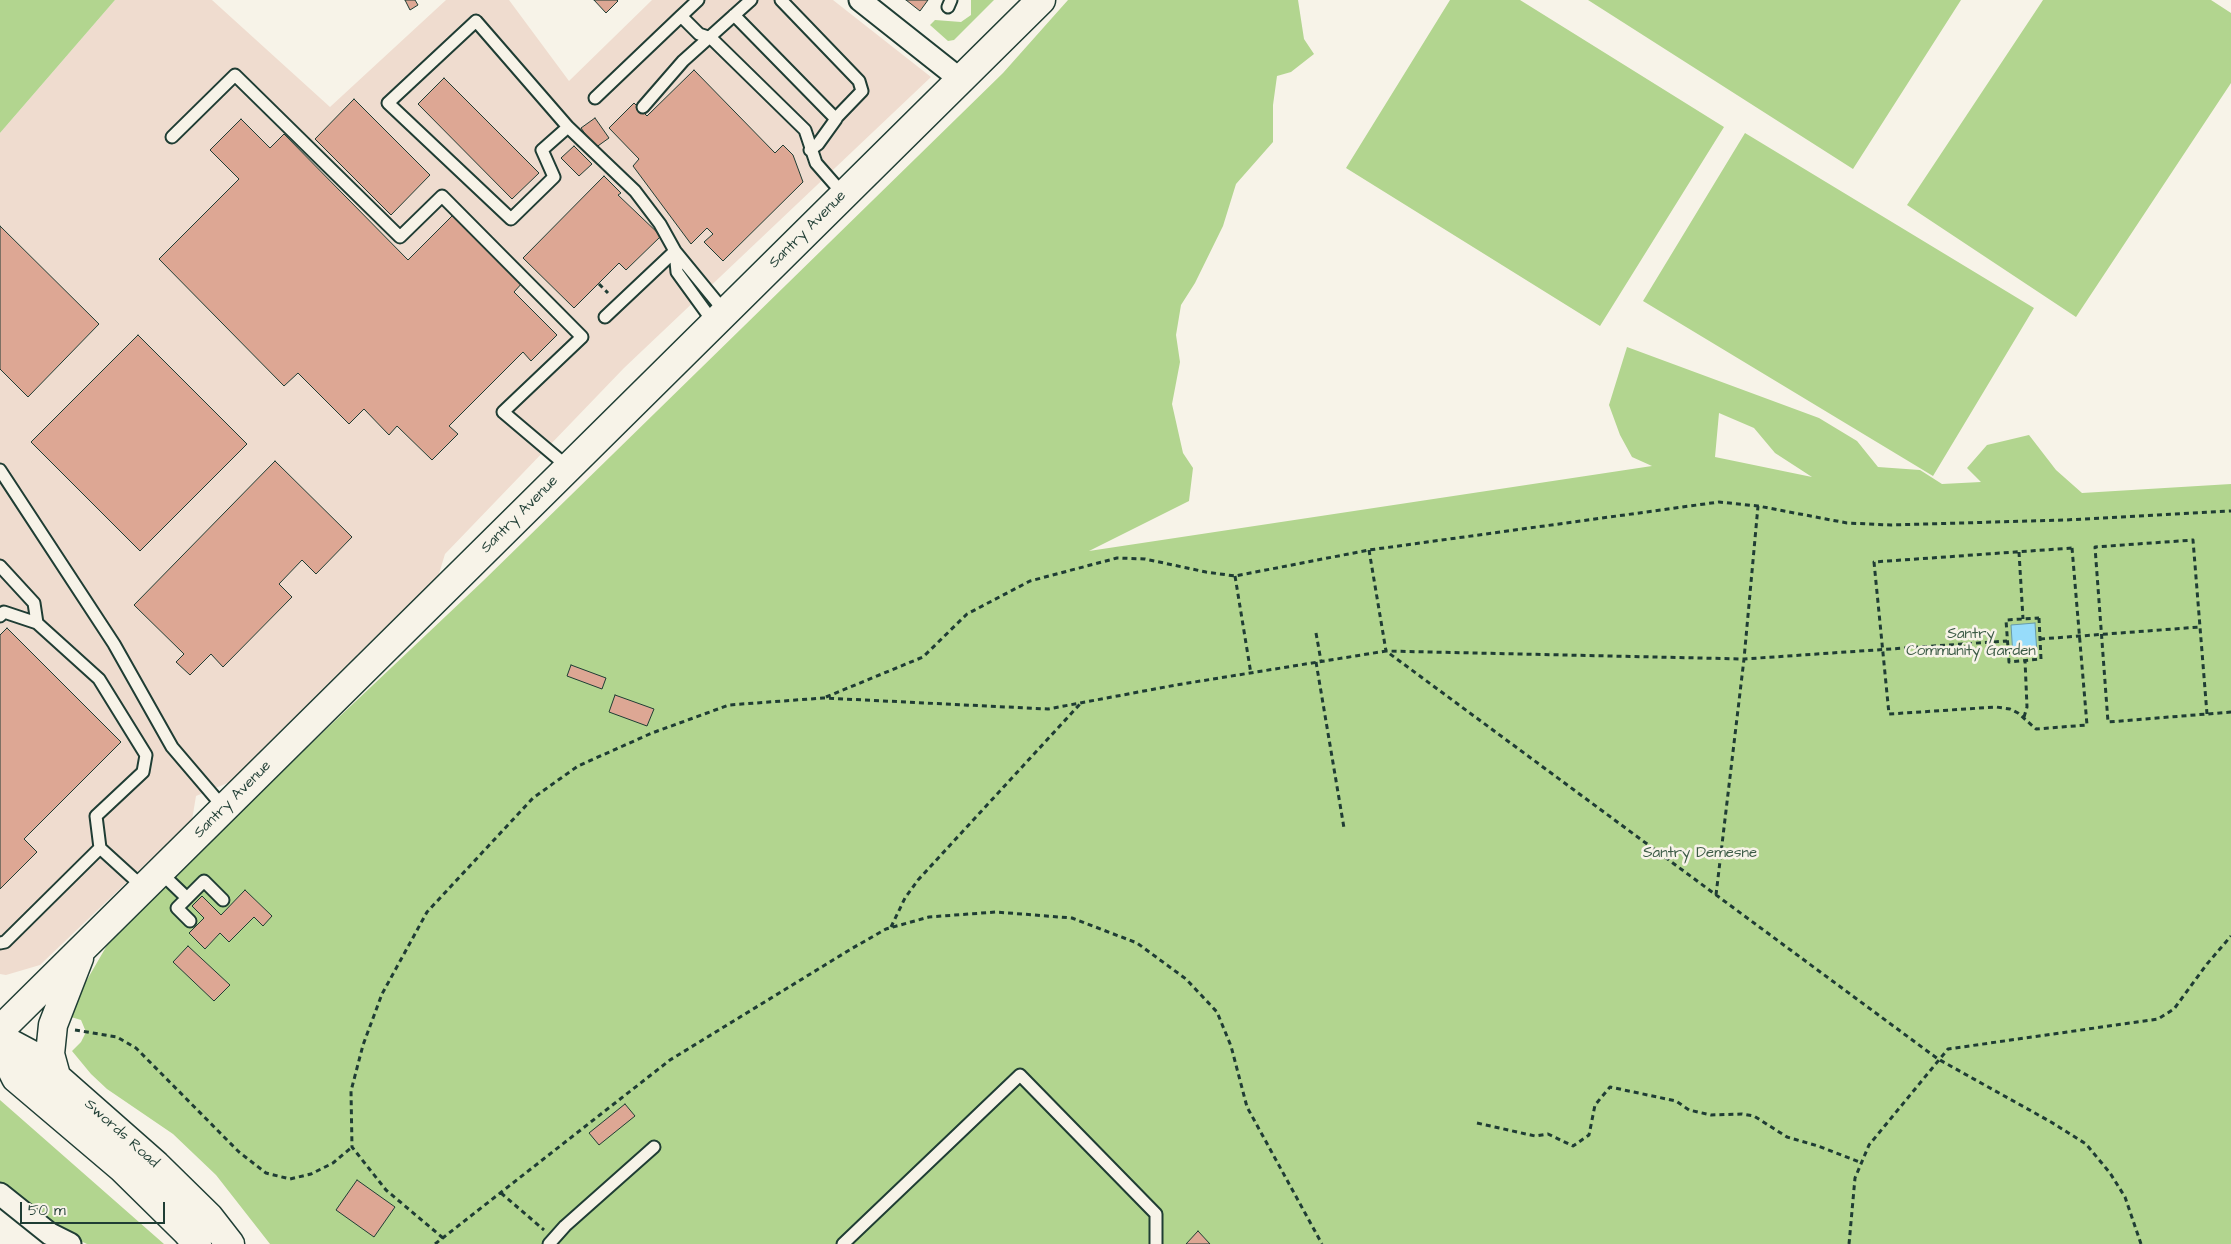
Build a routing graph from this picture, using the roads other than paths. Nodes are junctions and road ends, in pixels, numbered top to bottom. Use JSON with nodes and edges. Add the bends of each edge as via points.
{"nodes":[{"id":1,"x":698,"y":0,"type":"edge"},
{"id":2,"x":751,"y":0,"type":"edge"},
{"id":3,"x":781,"y":0,"type":"edge"},
{"id":4,"x":860,"y":0,"type":"edge"},
{"id":5,"x":1041,"y":0,"type":"edge"},
{"id":6,"x":734,"y":15,"type":"junction"},
{"id":7,"x":681,"y":16,"type":"junction"},
{"id":8,"x":711,"y":38,"type":"junction"},
{"id":9,"x":955,"y":75,"type":"junction"},
{"id":10,"x":595,"y":98,"type":"dead end"},
{"id":11,"x":643,"y":106,"type":"dead end"},
{"id":12,"x":836,"y":118,"type":"junction"},
{"id":13,"x":568,"y":127,"type":"junction"},
{"id":14,"x":172,"y":137,"type":"dead end"},
{"id":15,"x":810,"y":150,"type":"junction"},
{"id":16,"x":844,"y":195,"type":"junction"},
{"id":17,"x":675,"y":251,"type":"junction"},
{"id":18,"x":605,"y":317,"type":"dead end"},
{"id":19,"x":720,"y":318,"type":"junction"},
{"id":20,"x":568,"y":467,"type":"junction"},
{"id":21,"x":0,"y":470,"type":"edge"},
{"id":22,"x":0,"y":566,"type":"edge"},
{"id":23,"x":0,"y":616,"type":"edge"},
{"id":24,"x":37,"y":623,"type":"junction"},
{"id":25,"x":224,"y":808,"type":"junction"},
{"id":26,"x":100,"y":848,"type":"junction"},
{"id":27,"x":152,"y":880,"type":"junction"},
{"id":28,"x":186,"y":897,"type":"junction"},
{"id":29,"x":223,"y":900,"type":"dead end"},
{"id":30,"x":190,"y":921,"type":"dead end"},
{"id":31,"x":0,"y":943,"type":"edge"},
{"id":32,"x":84,"y":946,"type":"junction"},
{"id":33,"x":0,"y":1030,"type":"edge"},
{"id":34,"x":0,"y":1038,"type":"edge"},
{"id":35,"x":0,"y":1046,"type":"edge"},
{"id":36,"x":56,"y":1076,"type":"junction"},
{"id":37,"x":654,"y":1146,"type":"dead end"},
{"id":38,"x":0,"y":1194,"type":"edge"},
{"id":39,"x":551,"y":1241,"type":"edge"},
{"id":40,"x":67,"y":1244,"type":"edge"},
{"id":41,"x":197,"y":1244,"type":"edge"},
{"id":42,"x":230,"y":1244,"type":"edge"},
{"id":43,"x":843,"y":1244,"type":"edge"},
{"id":44,"x":1156,"y":1244,"type":"edge"}],
"edges":[{"from":1,"to":7,"type":"lane"},
{"from":2,"to":6,"type":"lane"},
{"from":3,"to":12,"type":"lane","via":[[859,81],[862,91]]},
{"from":4,"to":9,"type":"street"},
{"from":5,"to":9,"type":"main road","name":"Santry Avenue"},
{"from":6,"to":8,"type":"lane"},
{"from":6,"to":12,"type":"lane"},
{"from":7,"to":8,"type":"lane","via":[[699,34]]},
{"from":7,"to":10,"type":"lane"},
{"from":8,"to":11,"type":"lane","via":[[683,61]]},
{"from":8,"to":15,"type":"lane","via":[[805,130]]},
{"from":9,"to":16,"type":"main road","name":"Santry Avenue"},
{"from":12,"to":15,"type":"lane"},
{"from":13,"to":13,"type":"lane","via":[[476,21],[388,103],[512,219],[554,176],[542,150]]},
{"from":13,"to":17,"type":"lane","via":[[636,191]]},
{"from":14,"to":20,"type":"lane","via":[[235,75],[400,237],[442,196],[582,337],[503,412]]},
{"from":15,"to":16,"type":"lane","via":[[816,163]]},
{"from":16,"to":19,"type":"main road","name":"Santry Avenue"},
{"from":17,"to":18,"type":"lane"},
{"from":17,"to":19,"type":"lane"},
{"from":19,"to":20,"type":"main road","name":"Santry Avenue"},
{"from":20,"to":25,"type":"main road","name":"Santry Avenue"},
{"from":21,"to":25,"type":"lane","via":[[114,644],[172,747]]},
{"from":22,"to":24,"type":"lane","via":[[34,603]]},
{"from":23,"to":24,"type":"lane","via":[[4,612]]},
{"from":24,"to":26,"type":"lane","via":[[98,679],[146,756],[143,772],[96,816]]},
{"from":25,"to":27,"type":"main road","name":"Santry Avenue"},
{"from":26,"to":27,"type":"lane"},
{"from":26,"to":31,"type":"lane","via":[[5,942]]},
{"from":27,"to":28,"type":"lane"},
{"from":27,"to":32,"type":"main road","name":"Santry Avenue"},
{"from":28,"to":29,"type":"lane","via":[[204,881]]},
{"from":28,"to":30,"type":"lane","via":[[177,908]]},
{"from":32,"to":33,"type":"main road","name":"Santry Avenue"},
{"from":32,"to":36,"type":"main road","via":[[53,1025],[50,1054]]},
{"from":34,"to":36,"type":"main road","name":"Swords Road","via":[[30,1054]]},
{"from":35,"to":41,"type":"main road","name":"Swords Road","via":[[16,1078],[122,1168]]},
{"from":36,"to":42,"type":"main road","name":"Swords Road","via":[[188,1194]]},
{"from":37,"to":39,"type":"lane"},
{"from":38,"to":40,"type":"street","via":[[37,1225]]},
{"from":43,"to":44,"type":"lane","via":[[1020,1075],[1156,1214]]}]}
